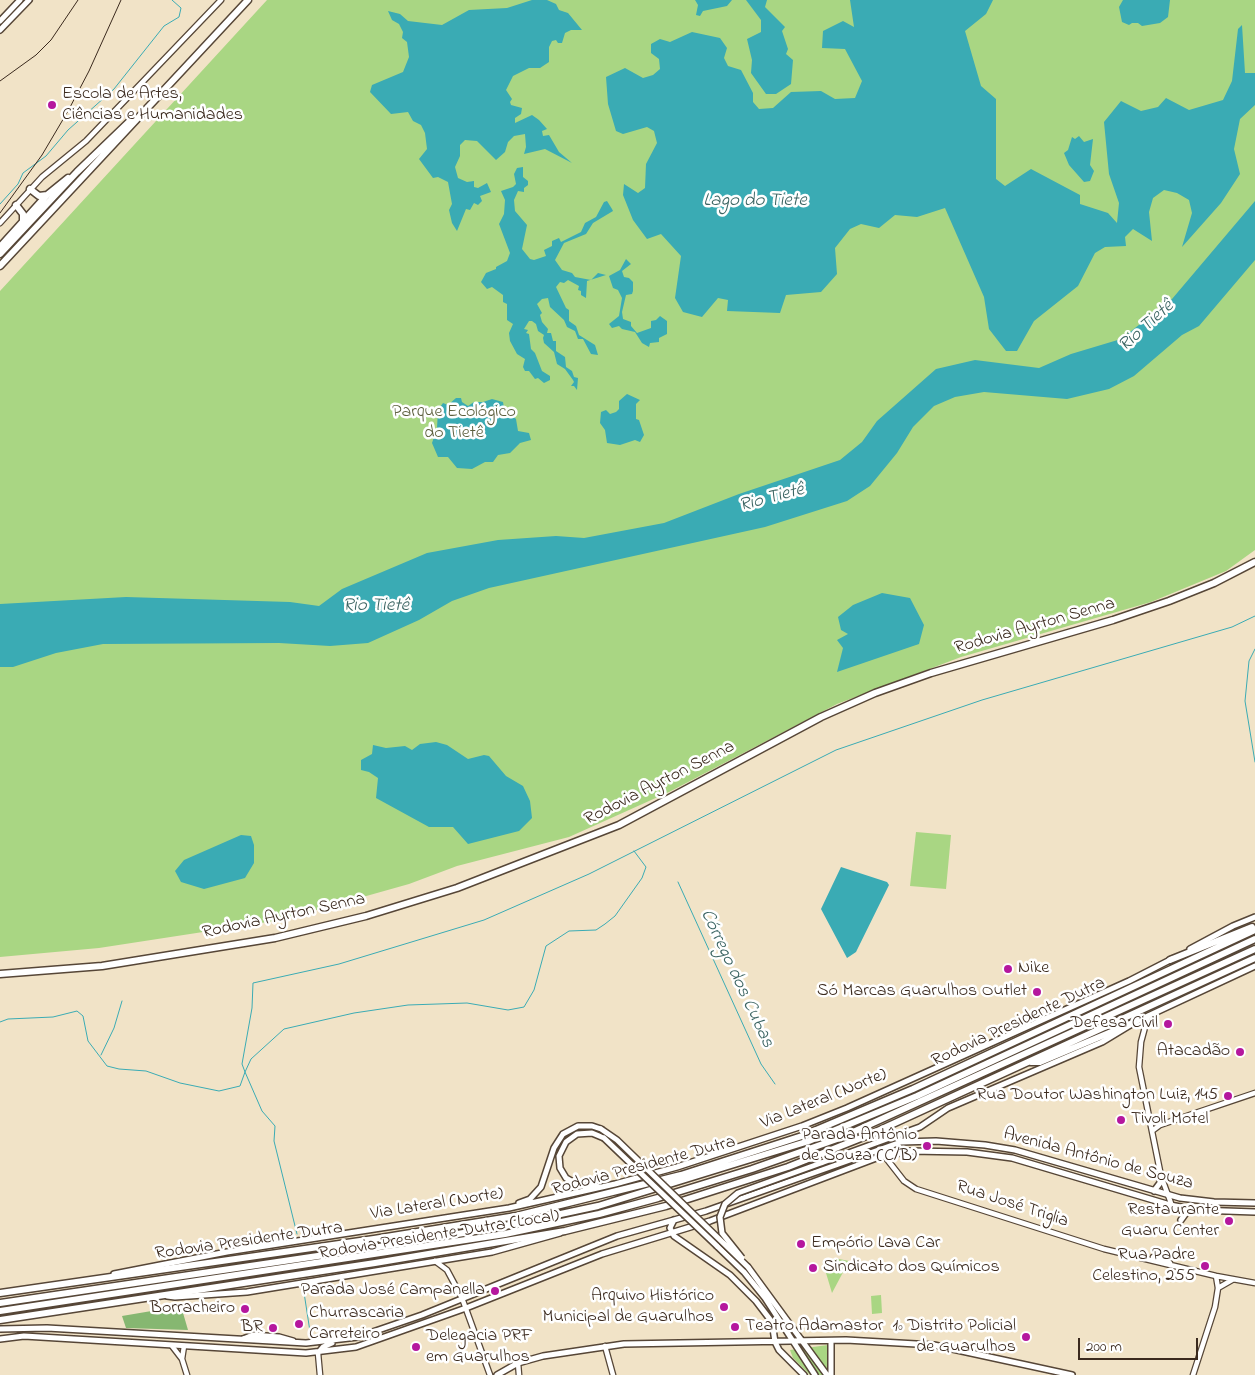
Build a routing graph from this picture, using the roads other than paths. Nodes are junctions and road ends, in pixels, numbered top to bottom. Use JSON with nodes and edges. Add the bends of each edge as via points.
{"nodes":[{"id":1,"x":20,"y":0,"type":"edge"},
{"id":2,"x":29,"y":0,"type":"edge"},
{"id":3,"x":221,"y":0,"type":"edge"},
{"id":4,"x":248,"y":0,"type":"edge"},
{"id":5,"x":0,"y":21,"type":"edge"},
{"id":6,"x":0,"y":30,"type":"edge"},
{"id":7,"x":154,"y":100,"type":"junction"},
{"id":8,"x":77,"y":172,"type":"junction"},
{"id":9,"x":30,"y":189,"type":"junction"},
{"id":10,"x":47,"y":195,"type":"junction"},
{"id":11,"x":16,"y":205,"type":"junction"},
{"id":12,"x":23,"y":222,"type":"junction"},
{"id":13,"x":0,"y":223,"type":"edge"},
{"id":14,"x":0,"y":247,"type":"edge"},
{"id":15,"x":0,"y":254,"type":"edge"},
{"id":16,"x":0,"y":266,"type":"edge"},
{"id":17,"x":1255,"y":562,"type":"edge"},
{"id":18,"x":1255,"y":917,"type":"edge"},
{"id":19,"x":1253,"y":930,"type":"edge"},
{"id":20,"x":1255,"y":939,"type":"edge"},
{"id":21,"x":1255,"y":950,"type":"edge"},
{"id":22,"x":1255,"y":958,"type":"edge"},
{"id":23,"x":1170,"y":960,"type":"junction"},
{"id":24,"x":1255,"y":966,"type":"edge"},
{"id":25,"x":0,"y":974,"type":"edge"},
{"id":26,"x":1148,"y":1016,"type":"junction"},
{"id":27,"x":1135,"y":1022,"type":"junction"},
{"id":28,"x":1030,"y":1062,"type":"junction"},
{"id":29,"x":1255,"y":1093,"type":"edge"},
{"id":30,"x":1150,"y":1121,"type":"junction"},
{"id":31,"x":1160,"y":1125,"type":"junction"},
{"id":32,"x":1152,"y":1132,"type":"junction"},
{"id":33,"x":878,"y":1149,"type":"junction"},
{"id":34,"x":884,"y":1156,"type":"junction"},
{"id":35,"x":1161,"y":1176,"type":"junction"},
{"id":36,"x":615,"y":1184,"type":"junction"},
{"id":37,"x":1154,"y":1190,"type":"junction"},
{"id":38,"x":1167,"y":1195,"type":"junction"},
{"id":39,"x":1255,"y":1203,"type":"edge"},
{"id":40,"x":1172,"y":1206,"type":"junction"},
{"id":41,"x":509,"y":1208,"type":"junction"},
{"id":42,"x":1192,"y":1210,"type":"junction"},
{"id":43,"x":1255,"y":1212,"type":"edge"},
{"id":44,"x":675,"y":1220,"type":"junction"},
{"id":45,"x":1182,"y":1220,"type":"dead end"},
{"id":46,"x":565,"y":1231,"type":"junction"},
{"id":47,"x":672,"y":1232,"type":"junction"},
{"id":48,"x":577,"y":1251,"type":"junction"},
{"id":49,"x":447,"y":1260,"type":"junction"},
{"id":50,"x":434,"y":1261,"type":"junction"},
{"id":51,"x":583,"y":1262,"type":"junction"},
{"id":52,"x":748,"y":1267,"type":"junction"},
{"id":53,"x":447,"y":1270,"type":"junction"},
{"id":54,"x":1216,"y":1276,"type":"junction"},
{"id":55,"x":1234,"y":1280,"type":"junction"},
{"id":56,"x":81,"y":1281,"type":"junction"},
{"id":57,"x":1255,"y":1283,"type":"edge"},
{"id":58,"x":1218,"y":1288,"type":"junction"},
{"id":59,"x":0,"y":1293,"type":"edge"},
{"id":60,"x":162,"y":1294,"type":"junction"},
{"id":61,"x":768,"y":1296,"type":"junction"},
{"id":62,"x":462,"y":1298,"type":"junction"},
{"id":63,"x":0,"y":1303,"type":"edge"},
{"id":64,"x":466,"y":1308,"type":"junction"},
{"id":65,"x":0,"y":1311,"type":"edge"},
{"id":66,"x":0,"y":1320,"type":"edge"},
{"id":67,"x":0,"y":1329,"type":"edge"},
{"id":68,"x":167,"y":1335,"type":"junction"},
{"id":69,"x":0,"y":1338,"type":"edge"},
{"id":70,"x":243,"y":1339,"type":"junction"},
{"id":71,"x":337,"y":1341,"type":"junction"},
{"id":72,"x":803,"y":1341,"type":"junction"},
{"id":73,"x":831,"y":1341,"type":"junction"},
{"id":74,"x":774,"y":1342,"type":"junction"},
{"id":75,"x":794,"y":1342,"type":"junction"},
{"id":76,"x":169,"y":1345,"type":"junction"},
{"id":77,"x":184,"y":1346,"type":"junction"},
{"id":78,"x":605,"y":1346,"type":"junction"},
{"id":79,"x":246,"y":1350,"type":"junction"},
{"id":80,"x":318,"y":1353,"type":"junction"},
{"id":81,"x":182,"y":1359,"type":"junction"},
{"id":82,"x":518,"y":1363,"type":"junction"},
{"id":83,"x":187,"y":1375,"type":"edge"},
{"id":84,"x":320,"y":1375,"type":"edge"},
{"id":85,"x":490,"y":1375,"type":"edge"},
{"id":86,"x":497,"y":1375,"type":"edge"},
{"id":87,"x":519,"y":1375,"type":"edge"},
{"id":88,"x":613,"y":1375,"type":"edge"},
{"id":89,"x":804,"y":1375,"type":"edge"},
{"id":90,"x":816,"y":1375,"type":"edge"},
{"id":91,"x":827,"y":1375,"type":"edge"},
{"id":92,"x":832,"y":1375,"type":"edge"},
{"id":93,"x":1072,"y":1375,"type":"edge"},
{"id":94,"x":1194,"y":1375,"type":"edge"}],
"edges":[{"from":1,"to":5,"type":"main road"},
{"from":2,"to":6,"type":"main road"},
{"from":3,"to":9,"type":"street","via":[[86,141]]},
{"from":4,"to":7,"type":"highway"},
{"from":7,"to":8,"type":"highway"},
{"from":7,"to":16,"type":"highway"},
{"from":8,"to":10,"type":"highway"},
{"from":8,"to":15,"type":"highway"},
{"from":9,"to":10,"type":"highway","via":[[39,196]]},
{"from":9,"to":11,"type":"street"},
{"from":10,"to":12,"type":"highway"},
{"from":11,"to":12,"type":"highway","via":[[23,214]]},
{"from":11,"to":13,"type":"street"},
{"from":12,"to":14,"type":"highway"},
{"from":17,"to":25,"type":"highway","name":"Rodovia Ayrton Senna","via":[[1214,583],[1114,620],[932,672],[875,693],[821,717],[618,826],[456,888],[366,916],[275,938],[102,966]]},
{"from":18,"to":23,"type":"main road","name":"Via Lateral (Norte)"},
{"from":19,"to":23,"type":"highway"},
{"from":19,"to":56,"type":"highway","name":"Rodovia Presidente Dutra","via":[[888,1100],[802,1136],[680,1175],[516,1216]]},
{"from":20,"to":63,"type":"highway","name":"Rodovia Presidente Dutra","via":[[917,1096],[809,1141],[598,1206],[401,1243]]},
{"from":21,"to":65,"type":"highway","name":"Rodovia Presidente Dutra","via":[[840,1138],[658,1198],[506,1234]]},
{"from":22,"to":28,"type":"highway"},
{"from":23,"to":36,"type":"main road","name":"Via Lateral (Norte)","via":[[847,1108],[794,1129]]},
{"from":24,"to":26,"type":"main road"},
{"from":26,"to":27,"type":"main road"},
{"from":26,"to":30,"type":"street","via":[[1139,1067]]},
{"from":27,"to":28,"type":"highway","via":[[1040,1062]]},
{"from":27,"to":52,"type":"main road","bridge":true,"via":[[1102,1042],[948,1108],[920,1127],[738,1193],[725,1204],[720,1217],[722,1233]]},
{"from":28,"to":46,"type":"highway","name":"Rodovia Presidente Dutra (Local)","via":[[871,1134],[742,1182],[666,1206]]},
{"from":29,"to":31,"type":"street"},
{"from":30,"to":31,"type":"street"},
{"from":30,"to":32,"type":"street"},
{"from":31,"to":32,"type":"street"},
{"from":32,"to":35,"type":"street"},
{"from":33,"to":34,"type":"street","name":"Rua José Triglia"},
{"from":33,"to":37,"type":"main road","name":"Avenida Antônio de Souza","via":[[901,1142],[985,1145],[1015,1150]]},
{"from":33,"to":44,"type":"main road","name":"Avenida Antônio de Souza"},
{"from":34,"to":40,"type":"main road","name":"Avenida Antônio de Souza","via":[[923,1150],[1005,1157]]},
{"from":34,"to":47,"type":"main road","name":"Avenida Antônio de Souza","via":[[713,1220]]},
{"from":34,"to":54,"type":"street","name":"Rua José Triglia","via":[[904,1181],[916,1189],[1104,1249]]},
{"from":35,"to":37,"type":"main road"},
{"from":35,"to":38,"type":"street"},
{"from":36,"to":41,"type":"main road","name":"Via Lateral (Norte)"},
{"from":36,"to":61,"type":"main road","bridge":true,"via":[[580,1186],[566,1178],[560,1168],[559,1156],[571,1137],[585,1132],[604,1138]]},
{"from":37,"to":38,"type":"main road","name":"Avenida Antônio de Souza"},
{"from":38,"to":39,"type":"main road","name":"Avenida Antônio de Souza","via":[[1201,1201]]},
{"from":38,"to":40,"type":"street"},
{"from":40,"to":42,"type":"main road","name":"Avenida Antônio de Souza"},
{"from":41,"to":52,"type":"main road","bridge":true,"via":[[530,1199],[538,1191],[554,1148],[563,1134],[578,1126],[592,1126],[617,1140]]},
{"from":41,"to":56,"type":"main road","name":"Via Lateral (Norte)","via":[[227,1252]]},
{"from":42,"to":43,"type":"main road","name":"Avenida Antônio de Souza"},
{"from":42,"to":45,"type":"main road"},
{"from":44,"to":47,"type":"main road","via":[[671,1225]]},
{"from":44,"to":48,"type":"main road","name":"Avenida Antônio de Souza"},
{"from":46,"to":49,"type":"main road","via":[[492,1252]]},
{"from":46,"to":60,"type":"highway","name":"Rodovia Presidente Dutra (Local)"},
{"from":47,"to":51,"type":"main road","name":"Avenida Antônio de Souza"},
{"from":47,"to":74,"type":"main road","via":[[730,1275],[751,1296],[772,1322]]},
{"from":48,"to":51,"type":"main road"},
{"from":48,"to":62,"type":"main road","name":"Avenida Antônio de Souza"},
{"from":49,"to":50,"type":"main road"},
{"from":49,"to":53,"type":"street"},
{"from":50,"to":53,"type":"street"},
{"from":50,"to":60,"type":"main road","via":[[246,1292],[175,1297]]},
{"from":51,"to":64,"type":"main road","name":"Avenida Antônio de Souza"},
{"from":52,"to":61,"type":"main road"},
{"from":53,"to":62,"type":"street"},
{"from":54,"to":55,"type":"street","name":"Rua José Triglia"},
{"from":54,"to":58,"type":"street"},
{"from":55,"to":57,"type":"street","name":"Rua José Triglia"},
{"from":55,"to":58,"type":"street"},
{"from":56,"to":59,"type":"highway","name":"Rodovia Presidente Dutra"},
{"from":58,"to":94,"type":"street","via":[[1212,1320]]},
{"from":60,"to":66,"type":"highway","name":"Rodovia Presidente Dutra (Local)"},
{"from":61,"to":72,"type":"main road"},
{"from":61,"to":75,"type":"main road"},
{"from":62,"to":64,"type":"street"},
{"from":62,"to":71,"type":"main road","name":"Avenida Antônio de Souza","via":[[381,1330]]},
{"from":64,"to":80,"type":"main road","name":"Avenida Antônio de Souza","via":[[382,1340]]},
{"from":64,"to":85,"type":"street"},
{"from":67,"to":68,"type":"main road","via":[[47,1328]]},
{"from":68,"to":70,"type":"main road"},
{"from":68,"to":76,"type":"main road","via":[[171,1340]]},
{"from":69,"to":76,"type":"main road","name":"Avenida Antônio de Souza","via":[[24,1336]]},
{"from":70,"to":71,"type":"main road","via":[[273,1336],[295,1343]]},
{"from":70,"to":79,"type":"main road","via":[[242,1346]]},
{"from":71,"to":80,"type":"main road"},
{"from":72,"to":73,"type":"main road"},
{"from":72,"to":75,"type":"main road"},
{"from":72,"to":91,"type":"main road"},
{"from":73,"to":92,"type":"main road"},
{"from":73,"to":93,"type":"main road","via":[[934,1346]]},
{"from":74,"to":75,"type":"main road"},
{"from":74,"to":78,"type":"main road"},
{"from":74,"to":89,"type":"main road"},
{"from":75,"to":90,"type":"main road"},
{"from":76,"to":77,"type":"main road","name":"Avenida Antônio de Souza"},
{"from":76,"to":81,"type":"street"},
{"from":77,"to":79,"type":"main road","name":"Avenida Antônio de Souza"},
{"from":77,"to":81,"type":"street"},
{"from":78,"to":82,"type":"main road"},
{"from":78,"to":88,"type":"street"},
{"from":79,"to":80,"type":"main road","name":"Avenida Antônio de Souza"},
{"from":80,"to":84,"type":"street"},
{"from":81,"to":83,"type":"street"},
{"from":82,"to":86,"type":"main road"},
{"from":82,"to":87,"type":"street"}]}
